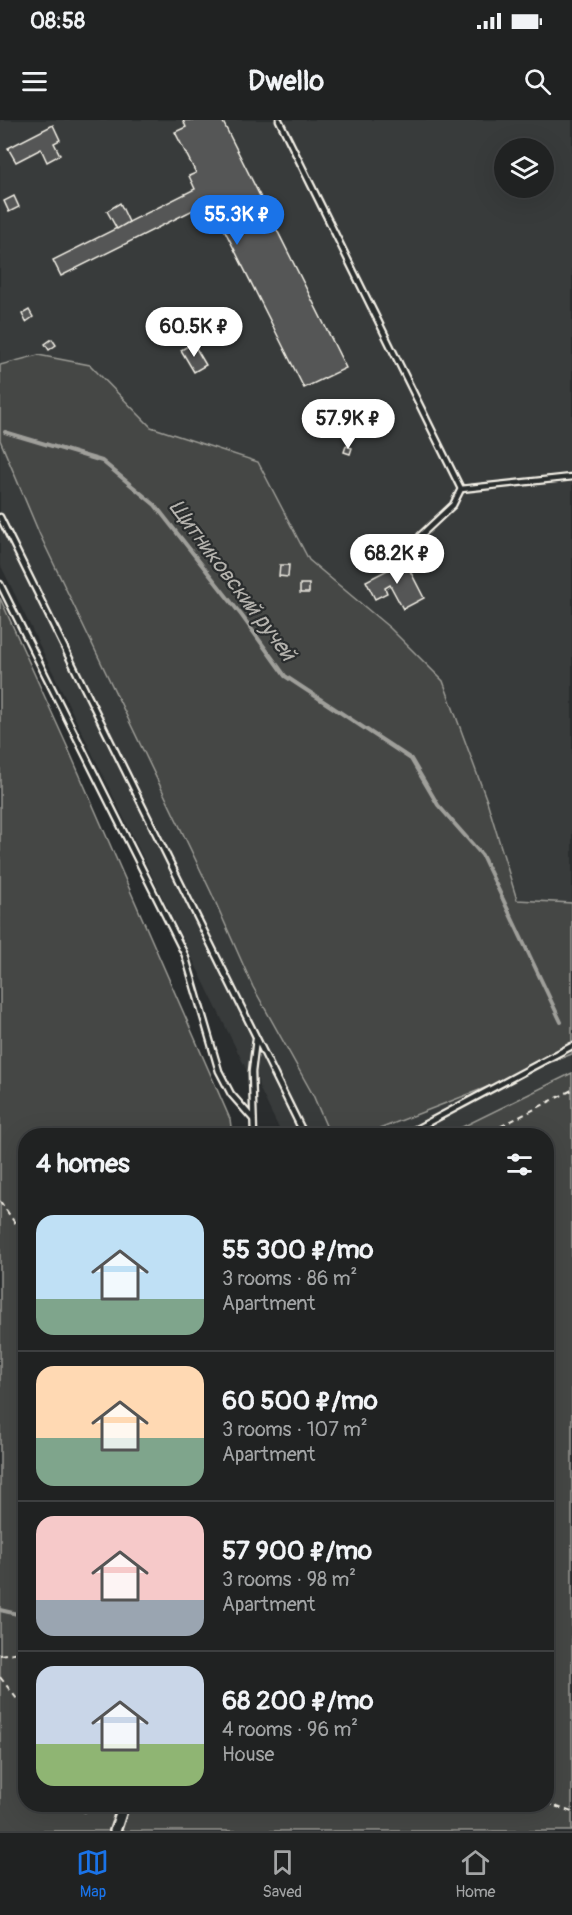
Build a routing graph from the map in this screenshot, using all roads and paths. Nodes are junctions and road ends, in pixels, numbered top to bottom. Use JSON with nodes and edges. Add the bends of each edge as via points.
{"nodes":[{"id":1,"x":279,"y":120,"type":"edge"},
{"id":2,"x":572,"y":477,"type":"edge"},
{"id":3,"x":462,"y":489,"type":"junction"},
{"id":4,"x":0,"y":517,"type":"edge"},
{"id":5,"x":420,"y":536,"type":"dead end"},
{"id":6,"x":0,"y":584,"type":"edge"},
{"id":7,"x":256,"y":1039,"type":"junction"},
{"id":8,"x":572,"y":1046,"type":"edge"},
{"id":9,"x":572,"y":1090,"type":"edge"},
{"id":10,"x":253,"y":1119,"type":"junction"},
{"id":11,"x":254,"y":1128,"type":"edge"},
{"id":12,"x":301,"y":1128,"type":"edge"},
{"id":13,"x":418,"y":1128,"type":"edge"},
{"id":14,"x":498,"y":1128,"type":"edge"},
{"id":15,"x":0,"y":1201,"type":"edge"},
{"id":16,"x":18,"y":1227,"type":"edge"},
{"id":17,"x":18,"y":1652,"type":"edge"},
{"id":18,"x":0,"y":1655,"type":"edge"},
{"id":19,"x":0,"y":1677,"type":"edge"},
{"id":20,"x":18,"y":1700,"type":"edge"},
{"id":21,"x":554,"y":1806,"type":"edge"},
{"id":22,"x":121,"y":1812,"type":"edge"},
{"id":23,"x":572,"y":1812,"type":"edge"},
{"id":24,"x":115,"y":1831,"type":"edge"}],
"edges":[{"from":1,"to":3,"type":"lane"},
{"from":2,"to":3,"type":"lane"},
{"from":3,"to":5,"type":"lane","via":[[453,505]]},
{"from":4,"to":7,"type":"lane"},
{"from":6,"to":10,"type":"lane","via":[[185,955],[219,1071],[231,1094]]},
{"from":7,"to":10,"type":"lane"},
{"from":7,"to":12,"type":"lane"},
{"from":8,"to":13,"type":"lane"},
{"from":9,"to":14,"type":"path"},
{"from":10,"to":11,"type":"lane"},
{"from":15,"to":16,"type":"path"},
{"from":17,"to":18,"type":"path"},
{"from":19,"to":20,"type":"path"},
{"from":21,"to":23,"type":"path"},
{"from":22,"to":24,"type":"street"}]}
